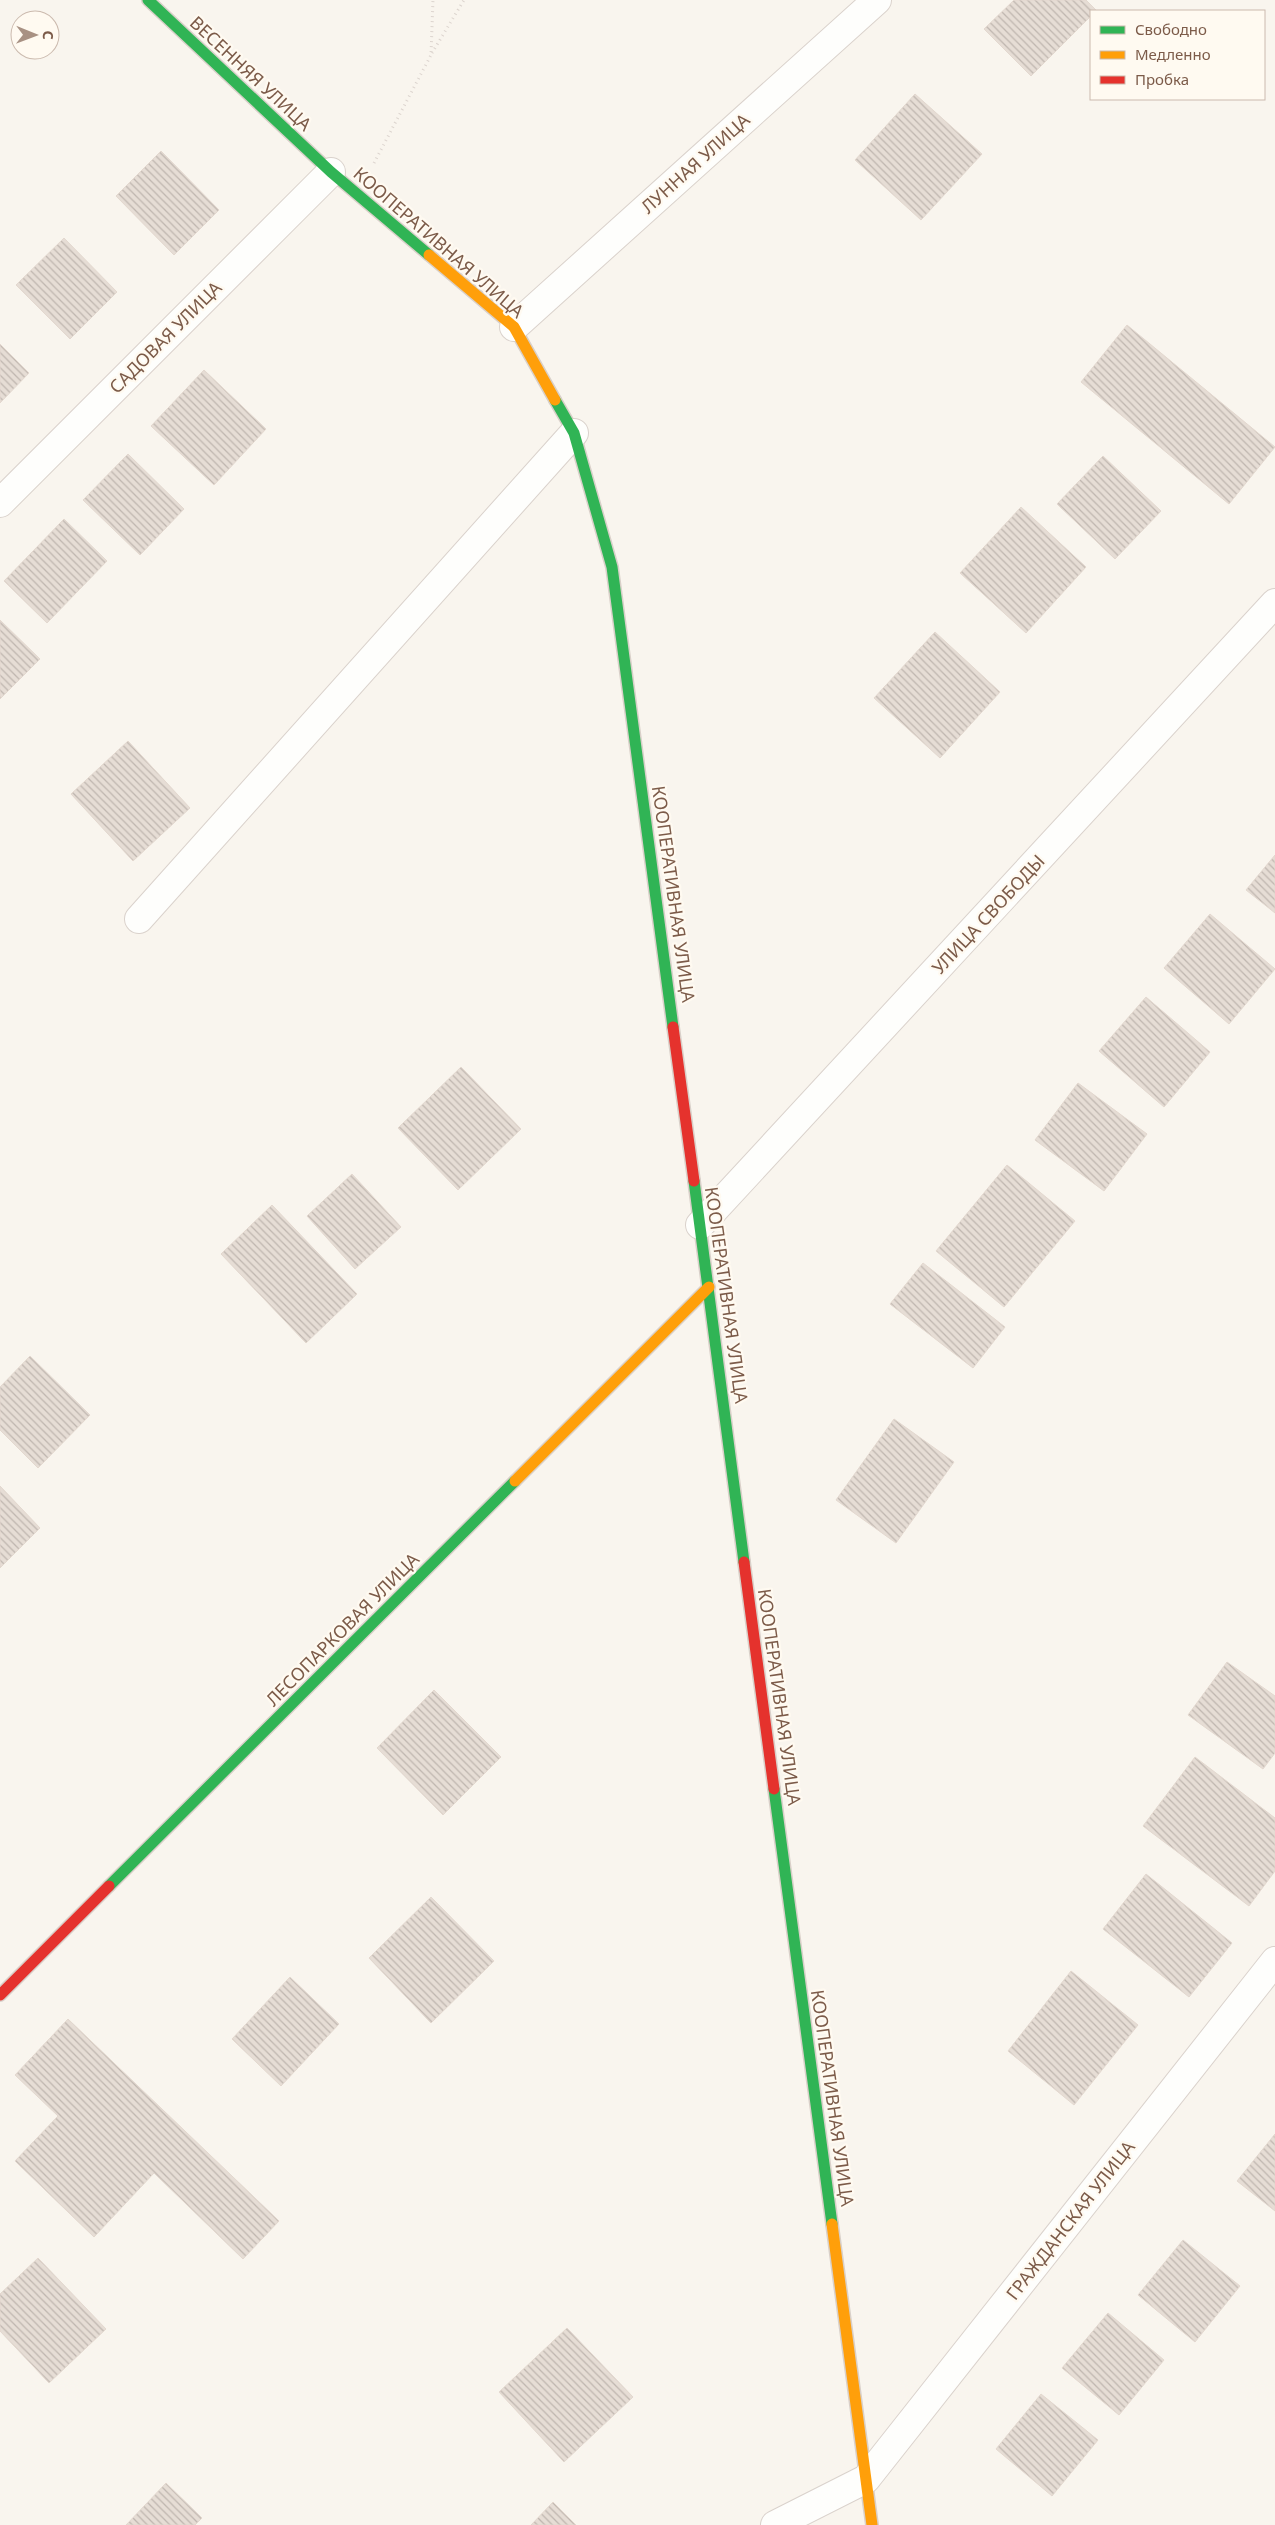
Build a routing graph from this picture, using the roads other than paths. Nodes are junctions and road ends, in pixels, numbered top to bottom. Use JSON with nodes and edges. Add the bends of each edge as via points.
{"nodes":[{"id":1,"x":148,"y":0,"type":"edge"},
{"id":2,"x":877,"y":0,"type":"edge"},
{"id":3,"x":331,"y":172,"type":"junction"},
{"id":4,"x":514,"y":327,"type":"junction"},
{"id":5,"x":574,"y":433,"type":"junction"},
{"id":6,"x":0,"y":503,"type":"edge"},
{"id":7,"x":1275,"y":603,"type":"edge"},
{"id":8,"x":139,"y":919,"type":"dead end"},
{"id":9,"x":700,"y":1225,"type":"junction"},
{"id":10,"x":708,"y":1287,"type":"junction"},
{"id":11,"x":1275,"y":1961,"type":"edge"},
{"id":12,"x":0,"y":1995,"type":"edge"},
{"id":13,"x":866,"y":2479,"type":"junction"},
{"id":14,"x":775,"y":2525,"type":"edge"},
{"id":15,"x":872,"y":2525,"type":"edge"}],
"edges":[{"from":1,"to":3,"type":"street","name":"ВЕСЕННЯЯ УЛИЦА"},
{"from":2,"to":4,"type":"street","name":"ЛУННАЯ УЛИЦА"},
{"from":3,"to":4,"type":"street","name":"КООПЕРАТИВНАЯ УЛИЦА"},
{"from":3,"to":6,"type":"street","name":"САДОВАЯ УЛИЦА"},
{"from":4,"to":5,"type":"street","name":"КООПЕРАТИВНАЯ УЛИЦА"},
{"from":5,"to":8,"type":"street"},
{"from":5,"to":9,"type":"street","name":"КООПЕРАТИВНАЯ УЛИЦА","via":[[612,567]]},
{"from":7,"to":9,"type":"street","name":"УЛИЦА СВОБОДЫ"},
{"from":9,"to":10,"type":"street","name":"КООПЕРАТИВНАЯ УЛИЦА"},
{"from":10,"to":12,"type":"street","name":"ЛЕСОПАРКОВАЯ УЛИЦА"},
{"from":10,"to":13,"type":"street","name":"КООПЕРАТИВНАЯ УЛИЦА"},
{"from":11,"to":13,"type":"street","name":"ГРАЖДАНСКАЯ УЛИЦА"},
{"from":13,"to":14,"type":"street"},
{"from":13,"to":15,"type":"street","name":"КООПЕРАТИВНАЯ УЛИЦА"}]}
